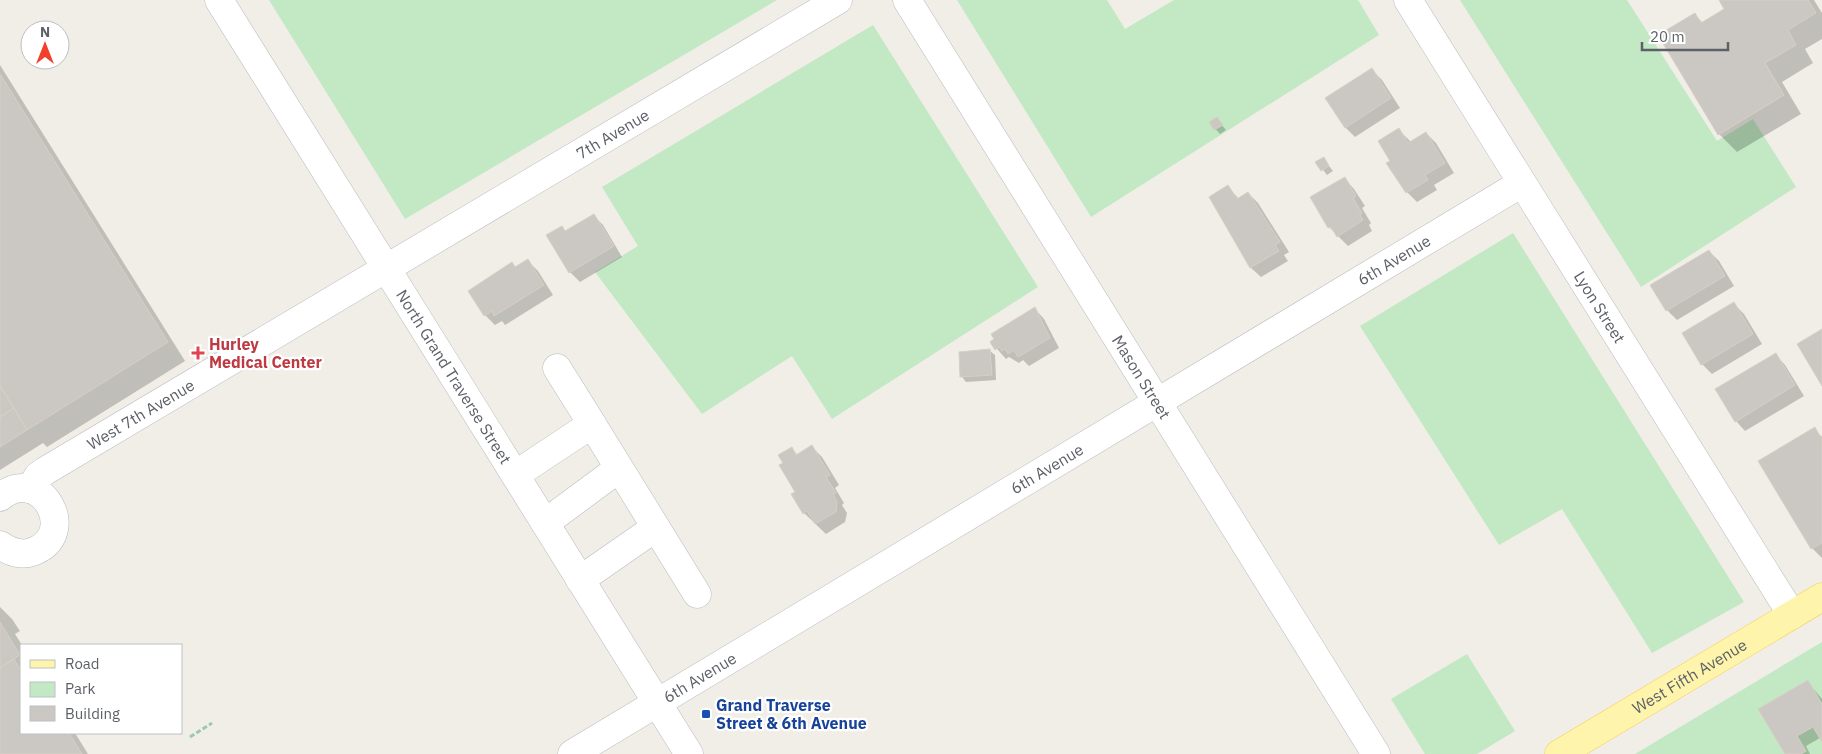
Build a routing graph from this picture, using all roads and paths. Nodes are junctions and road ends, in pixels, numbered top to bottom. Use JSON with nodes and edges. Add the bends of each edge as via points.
{"nodes":[{"id":1,"x":219,"y":0,"type":"edge"},
{"id":2,"x":838,"y":0,"type":"edge"},
{"id":3,"x":907,"y":0,"type":"edge"},
{"id":4,"x":1408,"y":0,"type":"edge"},
{"id":5,"x":1522,"y":183,"type":"junction"},
{"id":6,"x":386,"y":268,"type":"junction"},
{"id":7,"x":557,"y":368,"type":"dead end"},
{"id":8,"x":1158,"y":403,"type":"junction"},
{"id":9,"x":592,"y":424,"type":"junction"},
{"id":10,"x":618,"y":469,"type":"junction"},
{"id":11,"x":515,"y":474,"type":"junction"},
{"id":12,"x":30,"y":489,"type":"junction"},
{"id":13,"x":0,"y":497,"type":"edge"},
{"id":14,"x":545,"y":523,"type":"junction"},
{"id":15,"x":655,"y":528,"type":"junction"},
{"id":16,"x":0,"y":545,"type":"edge"},
{"id":17,"x":580,"y":580,"type":"junction"},
{"id":18,"x":697,"y":594,"type":"dead end"},
{"id":19,"x":1822,"y":597,"type":"edge"},
{"id":20,"x":1792,"y":615,"type":"junction"},
{"id":21,"x":656,"y":704,"type":"junction"},
{"id":22,"x":212,"y":724,"type":"dead end"},
{"id":23,"x":190,"y":737,"type":"dead end"},
{"id":24,"x":572,"y":754,"type":"edge"},
{"id":25,"x":689,"y":754,"type":"edge"},
{"id":26,"x":1376,"y":754,"type":"edge"},
{"id":27,"x":1559,"y":754,"type":"edge"}],
"edges":[{"from":1,"to":6,"type":"street","name":"North Grand Traverse Street"},
{"from":2,"to":6,"type":"street","name":"7th Avenue"},
{"from":3,"to":8,"type":"street","name":"Mason Street"},
{"from":4,"to":5,"type":"street","name":"Lyon Street"},
{"from":5,"to":8,"type":"street","name":"6th Avenue"},
{"from":5,"to":20,"type":"street","name":"Lyon Street"},
{"from":6,"to":11,"type":"street","name":"North Grand Traverse Street"},
{"from":6,"to":12,"type":"street","name":"West 7th Avenue","via":[[41,473]]},
{"from":7,"to":9,"type":"street"},
{"from":8,"to":21,"type":"street","name":"6th Avenue"},
{"from":8,"to":26,"type":"street","name":"Mason Street"},
{"from":9,"to":10,"type":"street"},
{"from":9,"to":11,"type":"street"},
{"from":10,"to":14,"type":"street"},
{"from":10,"to":15,"type":"street"},
{"from":11,"to":14,"type":"street","name":"North Grand Traverse Street"},
{"from":12,"to":13,"type":"street","via":[[14,489]]},
{"from":12,"to":16,"type":"street","via":[[44,497],[53,510],[51,536],[44,545],[30,553],[14,553]]},
{"from":14,"to":17,"type":"street","name":"North Grand Traverse Street"},
{"from":15,"to":17,"type":"street"},
{"from":15,"to":18,"type":"street"},
{"from":17,"to":21,"type":"street","name":"North Grand Traverse Street"},
{"from":19,"to":20,"type":"main road","name":"West Fifth Avenue"},
{"from":20,"to":27,"type":"main road","name":"West Fifth Avenue"},
{"from":21,"to":24,"type":"street","name":"6th Avenue"},
{"from":21,"to":25,"type":"street","name":"North Grand Traverse Street"},
{"from":22,"to":23,"type":"path"}]}
